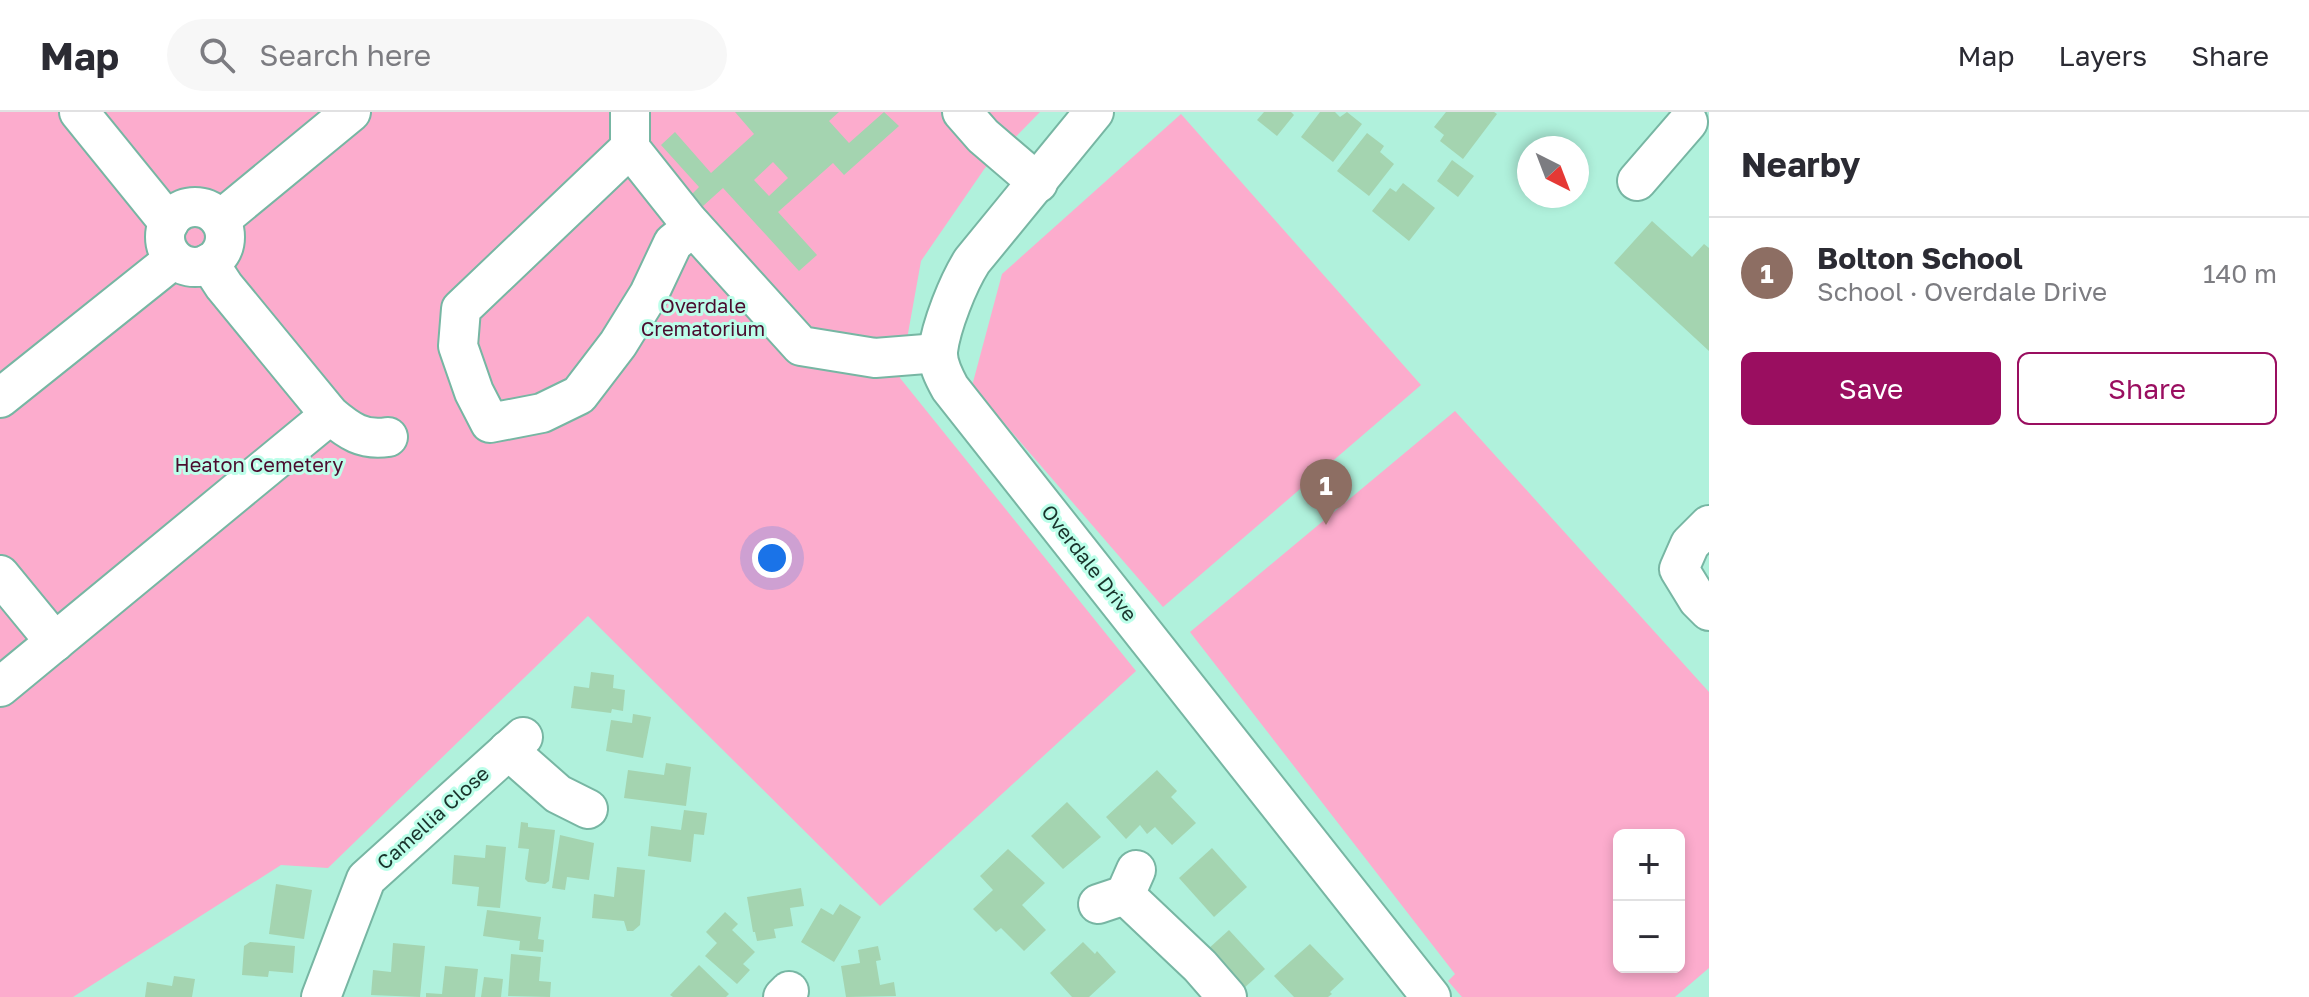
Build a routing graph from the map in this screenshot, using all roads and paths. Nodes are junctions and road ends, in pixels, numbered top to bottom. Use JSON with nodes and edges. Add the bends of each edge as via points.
{"nodes":[{"id":1,"x":79,"y":112,"type":"edge"},
{"id":2,"x":351,"y":112,"type":"edge"},
{"id":3,"x":962,"y":112,"type":"edge"},
{"id":4,"x":1094,"y":112,"type":"edge"},
{"id":5,"x":1691,"y":124,"type":"edge"},
{"id":6,"x":630,"y":130,"type":"edge"},
{"id":7,"x":1637,"y":181,"type":"dead end"},
{"id":8,"x":1038,"y":183,"type":"junction"},
{"id":9,"x":220,"y":220,"type":"junction"},
{"id":10,"x":693,"y":227,"type":"junction"},
{"id":11,"x":184,"y":248,"type":"junction"},
{"id":12,"x":938,"y":353,"type":"junction"},
{"id":13,"x":0,"y":398,"type":"edge"},
{"id":14,"x":330,"y":415,"type":"junction"},
{"id":15,"x":388,"y":437,"type":"dead end"},
{"id":16,"x":1709,"y":525,"type":"edge"},
{"id":17,"x":0,"y":575,"type":"edge"},
{"id":18,"x":1709,"y":611,"type":"edge"},
{"id":19,"x":55,"y":642,"type":"junction"},
{"id":20,"x":0,"y":687,"type":"edge"},
{"id":21,"x":588,"y":809,"type":"dead end"},
{"id":22,"x":1120,"y":890,"type":"dead end"},
{"id":23,"x":1413,"y":990,"type":"edge"},
{"id":24,"x":321,"y":997,"type":"edge"},
{"id":25,"x":1227,"y":997,"type":"edge"}],
"edges":[{"from":1,"to":11,"type":"street"},
{"from":2,"to":9,"type":"street"},
{"from":3,"to":8,"type":"street"},
{"from":4,"to":8,"type":"street"},
{"from":5,"to":7,"type":"street"},
{"from":6,"to":10,"type":"street"},
{"from":6,"to":10,"type":"street","via":[[461,309],[458,346],[490,423],[542,413],[579,395],[649,294],[673,243]]},
{"from":8,"to":12,"type":"street","via":[[957,283]]},
{"from":9,"to":11,"type":"street","via":[[225,236],[219,256]]},
{"from":9,"to":11,"type":"street","via":[[204,208],[179,211]]},
{"from":10,"to":12,"type":"street","via":[[801,346],[875,358]]},
{"from":11,"to":13,"type":"street"},
{"from":11,"to":14,"type":"street","via":[[224,286]]},
{"from":12,"to":23,"type":"street","name":"Overdale Drive","via":[[950,388]]},
{"from":14,"to":15,"type":"street","via":[[360,436]]},
{"from":14,"to":19,"type":"street"},
{"from":16,"to":18,"type":"street","via":[[1690,544],[1679,569]]},
{"from":17,"to":19,"type":"street"},
{"from":19,"to":20,"type":"street"},
{"from":21,"to":24,"type":"street","name":"Camellia Close","via":[[558,794],[516,744],[366,879]]},
{"from":22,"to":25,"type":"street"}]}
